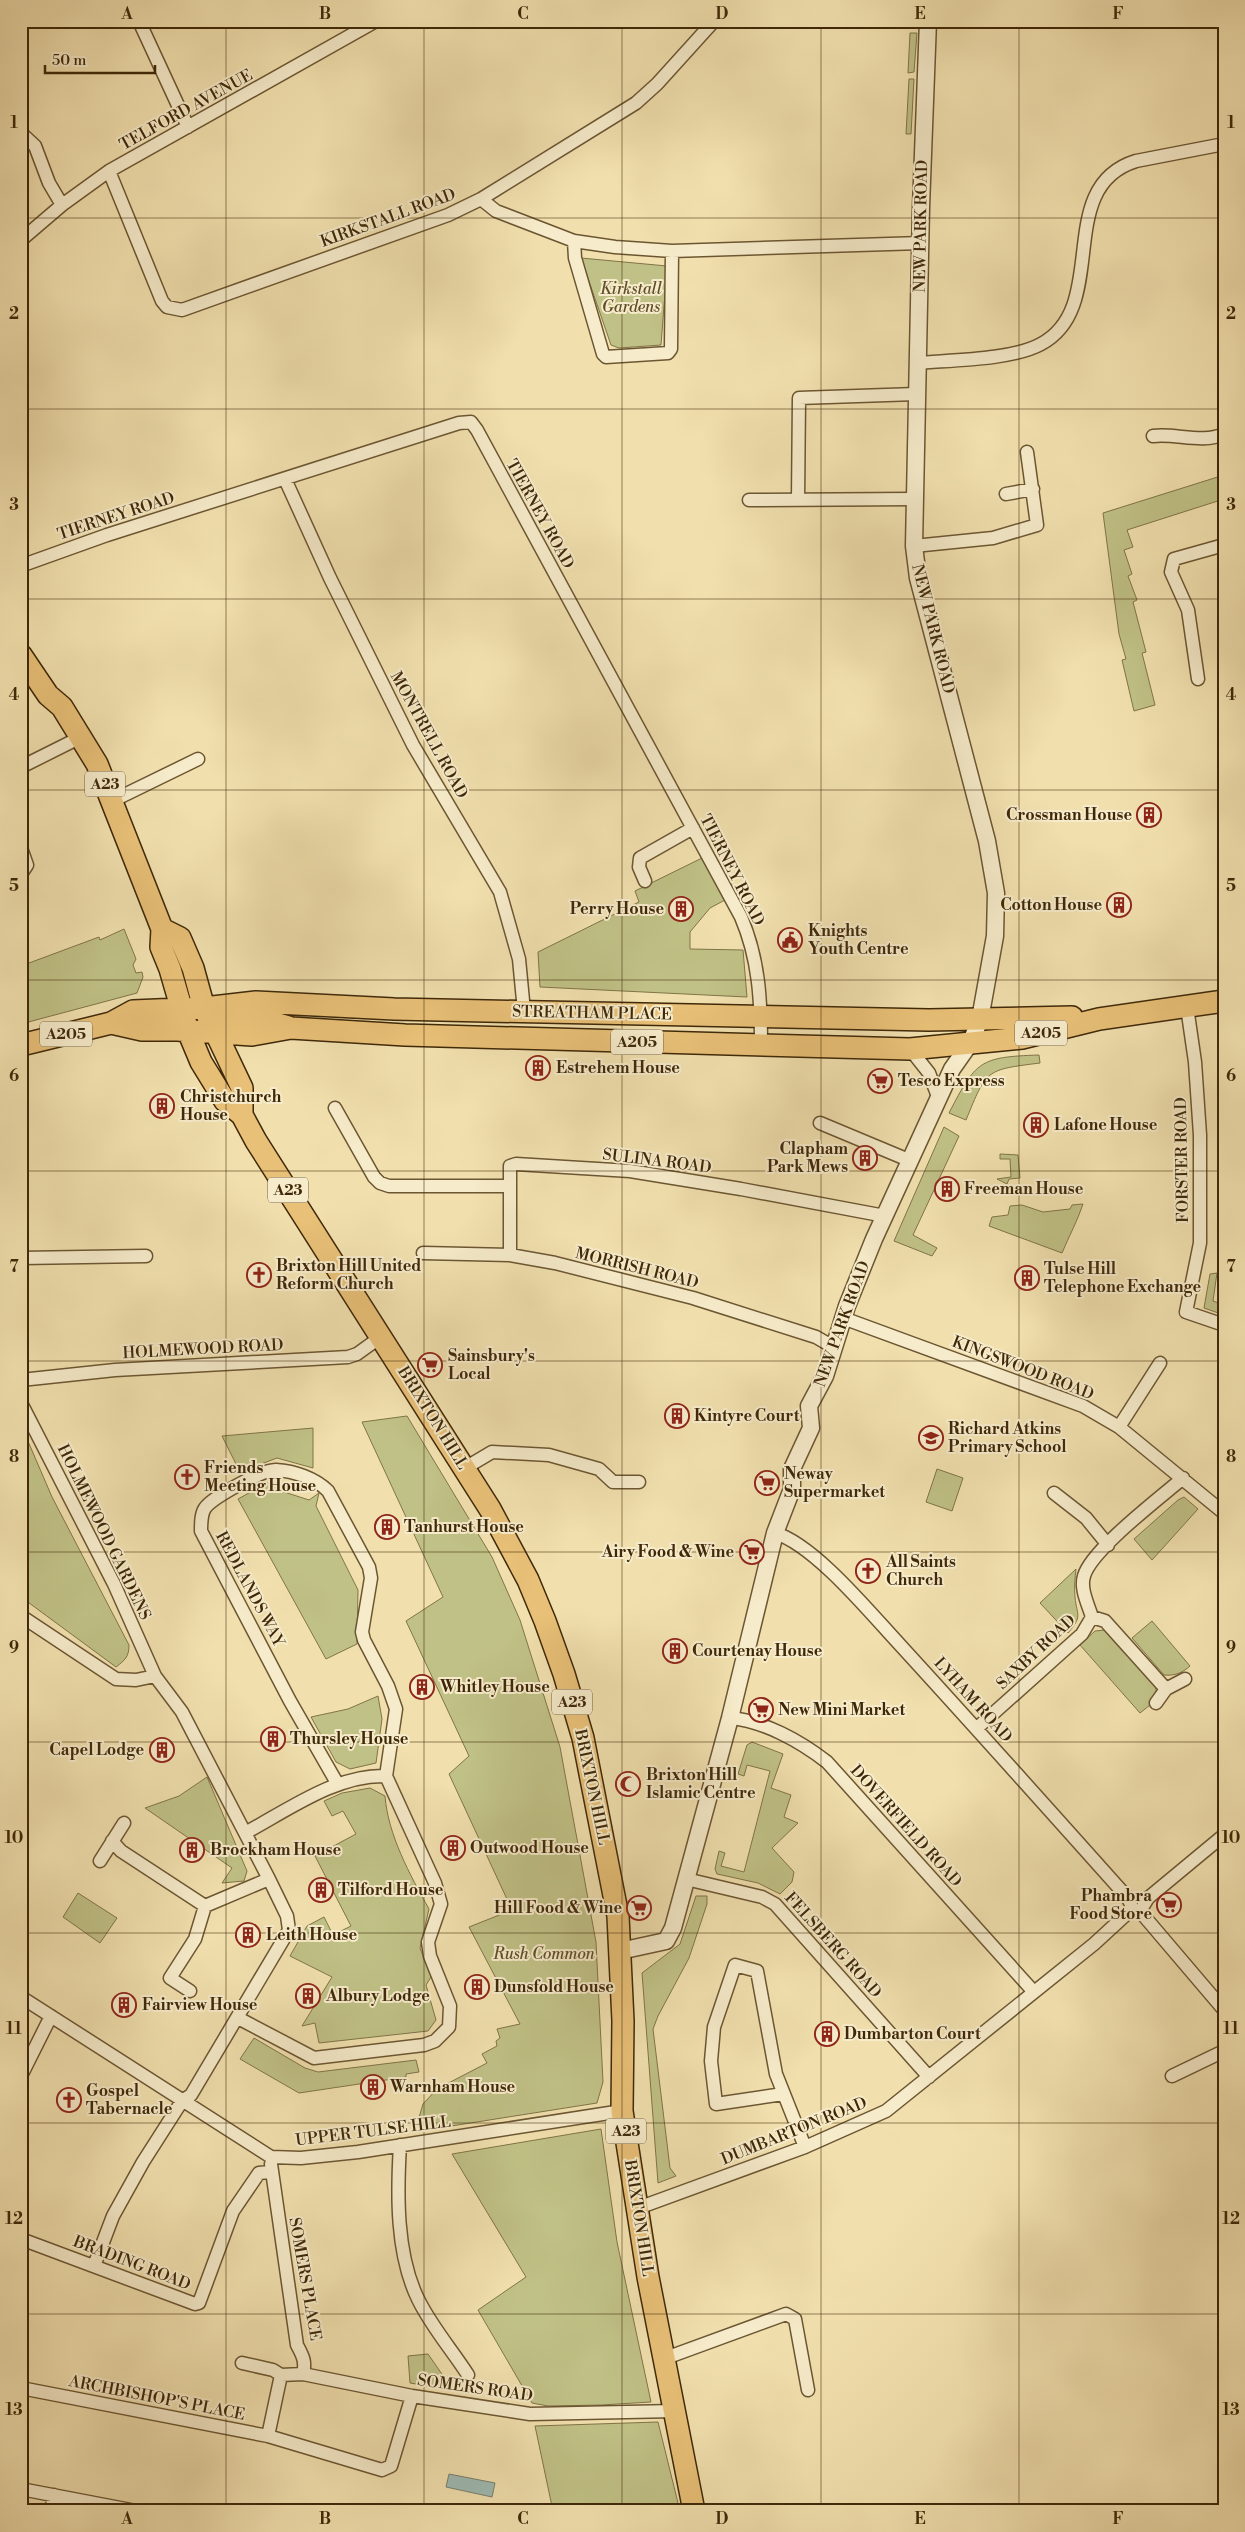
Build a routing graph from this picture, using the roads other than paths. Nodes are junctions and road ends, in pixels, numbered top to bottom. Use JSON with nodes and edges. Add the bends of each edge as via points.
{"nodes":[{"id":1,"x":139,"y":21,"type":"edge"},
{"id":2,"x":376,"y":21,"type":"edge"},
{"id":3,"x":714,"y":21,"type":"edge"},
{"id":4,"x":928,"y":21,"type":"edge"},
{"id":5,"x":188,"y":127,"type":"junction"},
{"id":6,"x":21,"y":133,"type":"edge"},
{"id":7,"x":1224,"y":144,"type":"edge"},
{"id":8,"x":109,"y":172,"type":"junction"},
{"id":9,"x":481,"y":199,"type":"junction"},
{"id":10,"x":62,"y":205,"type":"junction"},
{"id":11,"x":21,"y":240,"type":"edge"},
{"id":12,"x":574,"y":241,"type":"junction"},
{"id":13,"x":921,"y":243,"type":"junction"},
{"id":14,"x":672,"y":251,"type":"junction"},
{"id":15,"x":917,"y":363,"type":"junction"},
{"id":16,"x":916,"y":394,"type":"junction"},
{"id":17,"x":1224,"y":434,"type":"edge"},
{"id":18,"x":1153,"y":436,"type":"dead end"},
{"id":19,"x":1027,"y":452,"type":"dead end"},
{"id":20,"x":285,"y":479,"type":"junction"},
{"id":21,"x":1033,"y":489,"type":"junction"},
{"id":22,"x":1006,"y":494,"type":"dead end"},
{"id":23,"x":914,"y":499,"type":"junction"},
{"id":24,"x":749,"y":500,"type":"dead end"},
{"id":25,"x":798,"y":500,"type":"junction"},
{"id":26,"x":1224,"y":544,"type":"edge"},
{"id":27,"x":914,"y":546,"type":"junction"},
{"id":28,"x":26,"y":564,"type":"dead end"},
{"id":29,"x":21,"y":655,"type":"edge"},
{"id":30,"x":1198,"y":678,"type":"dead end"},
{"id":31,"x":80,"y":737,"type":"junction"},
{"id":32,"x":198,"y":759,"type":"dead end"},
{"id":33,"x":21,"y":767,"type":"edge"},
{"id":34,"x":112,"y":801,"type":"junction"},
{"id":35,"x":693,"y":828,"type":"junction"},
{"id":36,"x":21,"y":848,"type":"edge"},
{"id":37,"x":21,"y":874,"type":"edge"},
{"id":38,"x":645,"y":881,"type":"dead end"},
{"id":39,"x":162,"y":929,"type":"junction"},
{"id":40,"x":1224,"y":1001,"type":"edge"},
{"id":41,"x":1187,"y":1007,"type":"junction"},
{"id":42,"x":204,"y":1008,"type":"junction"},
{"id":43,"x":181,"y":1009,"type":"junction"},
{"id":44,"x":524,"y":1011,"type":"junction"},
{"id":45,"x":761,"y":1016,"type":"junction"},
{"id":46,"x":980,"y":1019,"type":"junction"},
{"id":47,"x":1099,"y":1019,"type":"junction"},
{"id":48,"x":111,"y":1023,"type":"junction"},
{"id":49,"x":291,"y":1028,"type":"junction"},
{"id":50,"x":188,"y":1031,"type":"junction"},
{"id":51,"x":216,"y":1032,"type":"junction"},
{"id":52,"x":976,"y":1042,"type":"junction"},
{"id":53,"x":21,"y":1045,"type":"edge"},
{"id":54,"x":761,"y":1045,"type":"junction"},
{"id":55,"x":910,"y":1049,"type":"junction"},
{"id":56,"x":939,"y":1099,"type":"junction"},
{"id":57,"x":335,"y":1108,"type":"dead end"},
{"id":58,"x":242,"y":1115,"type":"junction"},
{"id":59,"x":820,"y":1123,"type":"dead end"},
{"id":60,"x":911,"y":1161,"type":"junction"},
{"id":61,"x":509,"y":1186,"type":"junction"},
{"id":62,"x":885,"y":1216,"type":"junction"},
{"id":63,"x":423,"y":1253,"type":"dead end"},
{"id":64,"x":510,"y":1255,"type":"junction"},
{"id":65,"x":146,"y":1256,"type":"dead end"},
{"id":66,"x":21,"y":1258,"type":"edge"},
{"id":67,"x":843,"y":1318,"type":"junction"},
{"id":68,"x":1224,"y":1325,"type":"edge"},
{"id":69,"x":382,"y":1336,"type":"junction"},
{"id":70,"x":835,"y":1348,"type":"junction"},
{"id":71,"x":1160,"y":1363,"type":"dead end"},
{"id":72,"x":21,"y":1380,"type":"edge"},
{"id":73,"x":21,"y":1403,"type":"edge"},
{"id":74,"x":1119,"y":1427,"type":"junction"},
{"id":75,"x":465,"y":1468,"type":"junction"},
{"id":76,"x":1183,"y":1478,"type":"junction"},
{"id":77,"x":639,"y":1482,"type":"dead end"},
{"id":78,"x":1054,"y":1493,"type":"dead end"},
{"id":79,"x":1224,"y":1513,"type":"edge"},
{"id":80,"x":775,"y":1533,"type":"junction"},
{"id":81,"x":1108,"y":1545,"type":"junction"},
{"id":82,"x":21,"y":1616,"type":"edge"},
{"id":83,"x":1092,"y":1617,"type":"junction"},
{"id":84,"x":155,"y":1676,"type":"junction"},
{"id":85,"x":1185,"y":1679,"type":"dead end"},
{"id":86,"x":1166,"y":1689,"type":"junction"},
{"id":87,"x":1156,"y":1703,"type":"dead end"},
{"id":88,"x":730,"y":1718,"type":"junction"},
{"id":89,"x":977,"y":1728,"type":"junction"},
{"id":90,"x":386,"y":1776,"type":"junction"},
{"id":91,"x":337,"y":1783,"type":"junction"},
{"id":92,"x":124,"y":1823,"type":"dead end"},
{"id":93,"x":245,"y":1833,"type":"junction"},
{"id":94,"x":1224,"y":1835,"type":"edge"},
{"id":95,"x":112,"y":1841,"type":"junction"},
{"id":96,"x":100,"y":1861,"type":"dead end"},
{"id":97,"x":269,"y":1879,"type":"junction"},
{"id":98,"x":686,"y":1879,"type":"junction"},
{"id":99,"x":205,"y":1906,"type":"junction"},
{"id":100,"x":1137,"y":1907,"type":"junction"},
{"id":101,"x":620,"y":1951,"type":"junction"},
{"id":102,"x":190,"y":1991,"type":"dead end"},
{"id":103,"x":1033,"y":1991,"type":"junction"},
{"id":104,"x":21,"y":1996,"type":"edge"},
{"id":105,"x":1224,"y":2010,"type":"edge"},
{"id":106,"x":51,"y":2016,"type":"junction"},
{"id":107,"x":238,"y":2018,"type":"junction"},
{"id":108,"x":1224,"y":2051,"type":"edge"},
{"id":109,"x":21,"y":2076,"type":"edge"},
{"id":110,"x":1172,"y":2076,"type":"dead end"},
{"id":111,"x":929,"y":2077,"type":"junction"},
{"id":112,"x":783,"y":2094,"type":"junction"},
{"id":113,"x":182,"y":2101,"type":"junction"},
{"id":114,"x":622,"y":2111,"type":"junction"},
{"id":115,"x":400,"y":2146,"type":"junction"},
{"id":116,"x":805,"y":2147,"type":"junction"},
{"id":117,"x":271,"y":2156,"type":"junction"},
{"id":118,"x":270,"y":2172,"type":"junction"},
{"id":119,"x":638,"y":2208,"type":"junction"},
{"id":120,"x":21,"y":2239,"type":"edge"},
{"id":121,"x":94,"y":2266,"type":"junction"},
{"id":122,"x":663,"y":2359,"type":"junction"},
{"id":123,"x":242,"y":2363,"type":"dead end"},
{"id":124,"x":303,"y":2374,"type":"junction"},
{"id":125,"x":280,"y":2375,"type":"junction"},
{"id":126,"x":468,"y":2375,"type":"dead end"},
{"id":127,"x":21,"y":2388,"type":"edge"},
{"id":128,"x":808,"y":2390,"type":"dead end"},
{"id":129,"x":412,"y":2396,"type":"junction"},
{"id":130,"x":675,"y":2411,"type":"junction"},
{"id":131,"x":268,"y":2436,"type":"junction"},
{"id":132,"x":21,"y":2489,"type":"edge"},
{"id":133,"x":54,"y":2495,"type":"junction"},
{"id":134,"x":51,"y":2511,"type":"edge"},
{"id":135,"x":136,"y":2511,"type":"edge"},
{"id":136,"x":694,"y":2511,"type":"edge"}],
"edges":[{"from":1,"to":5,"type":"street"},
{"from":2,"to":5,"type":"street","name":"TELFORD AVENUE"},
{"from":3,"to":9,"type":"street","name":"KIRKSTALL ROAD","via":[[636,103]]},
{"from":4,"to":13,"type":"street","name":"NEW PARK ROAD"},
{"from":5,"to":8,"type":"street","name":"TELFORD AVENUE"},
{"from":6,"to":10,"type":"street","via":[[35,146],[49,183]]},
{"from":7,"to":15,"type":"street","via":[[1136,161],[1103,181],[1091,206],[1075,300],[1062,328],[1051,338],[1017,352]]},
{"from":8,"to":9,"type":"street","name":"KIRKSTALL ROAD","via":[[162,301],[174,310],[192,307],[440,218]]},
{"from":8,"to":10,"type":"street","name":"TELFORD AVENUE"},
{"from":9,"to":12,"type":"street","via":[[496,211]]},
{"from":10,"to":11,"type":"street","name":"TELFORD AVENUE"},
{"from":12,"to":14,"type":"street"},
{"from":12,"to":14,"type":"street","via":[[575,258],[606,357],[668,352],[671,349]]},
{"from":13,"to":14,"type":"street"},
{"from":13,"to":15,"type":"street","name":"NEW PARK ROAD"},
{"from":15,"to":16,"type":"street","name":"NEW PARK ROAD"},
{"from":16,"to":23,"type":"street","name":"NEW PARK ROAD"},
{"from":16,"to":25,"type":"street","via":[[799,398]]},
{"from":17,"to":18,"type":"street","via":[[1209,439],[1168,434]]},
{"from":19,"to":21,"type":"street"},
{"from":20,"to":28,"type":"street","name":"TIERNEY ROAD"},
{"from":20,"to":35,"type":"street","name":"TIERNEY ROAD","via":[[470,422]]},
{"from":20,"to":44,"type":"street","name":"MONTRELL ROAD","via":[[330,578],[413,744],[500,892],[518,959]]},
{"from":21,"to":22,"type":"street"},
{"from":21,"to":27,"type":"street","via":[[1038,520],[1034,528],[993,538]]},
{"from":23,"to":25,"type":"street"},
{"from":23,"to":27,"type":"street","name":"NEW PARK ROAD"},
{"from":24,"to":25,"type":"street"},
{"from":26,"to":30,"type":"street","via":[[1174,558],[1171,572],[1188,610]]},
{"from":27,"to":46,"type":"street","name":"NEW PARK ROAD","via":[[918,578],[987,841],[995,884],[996,928]]},
{"from":29,"to":31,"type":"highway","number":"A23","via":[[48,695],[62,706]]},
{"from":31,"to":33,"type":"street"},
{"from":31,"to":34,"type":"highway","number":"A23","via":[[97,764]]},
{"from":32,"to":34,"type":"street"},
{"from":34,"to":39,"type":"highway","number":"A23"},
{"from":35,"to":38,"type":"street","via":[[640,858],[639,867]]},
{"from":35,"to":45,"type":"street","name":"TIERNEY ROAD","via":[[750,939]]},
{"from":36,"to":37,"type":"street","via":[[26,865]]},
{"from":39,"to":42,"type":"highway","number":"A23","via":[[180,938],[193,968]]},
{"from":39,"to":43,"type":"highway","number":"A23","via":[[161,947]]},
{"from":40,"to":41,"type":"highway","number":"A205"},
{"from":41,"to":47,"type":"highway","number":"A205"},
{"from":41,"to":68,"type":"street","name":"FORSTER ROAD","via":[[1200,1135],[1200,1243],[1186,1312]]},
{"from":42,"to":43,"type":"highway","number":"A205"},
{"from":42,"to":44,"type":"highway","name":"STREATHAM PLACE","number":"A205","via":[[256,1002]]},
{"from":42,"to":49,"type":"highway","via":[[238,1019],[261,1019]]},
{"from":42,"to":51,"type":"highway","name":"BRIXTON HILL","number":"A23"},
{"from":43,"to":48,"type":"highway","number":"A205","via":[[133,1011]]},
{"from":43,"to":50,"type":"highway","name":"BRIXTON HILL","number":"A23"},
{"from":44,"to":45,"type":"highway","name":"STREATHAM PLACE","number":"A205"},
{"from":45,"to":46,"type":"highway","name":"STREATHAM PLACE","number":"A205"},
{"from":45,"to":54,"type":"street","name":"TIERNEY ROAD"},
{"from":46,"to":47,"type":"highway","number":"A205","via":[[1070,1016]]},
{"from":46,"to":52,"type":"street","name":"NEW PARK ROAD"},
{"from":47,"to":52,"type":"highway","number":"A205","via":[[1022,1038]]},
{"from":48,"to":50,"type":"highway","number":"A205","via":[[142,1030]]},
{"from":48,"to":53,"type":"highway","number":"A205"},
{"from":49,"to":51,"type":"highway","name":"STREATHAM PLACE","number":"A205","via":[[260,1034]]},
{"from":49,"to":54,"type":"highway","name":"STREATHAM PLACE","number":"A205","via":[[405,1035]]},
{"from":50,"to":51,"type":"highway","number":"A205"},
{"from":50,"to":58,"type":"highway","name":"BRIXTON HILL","number":"A23","via":[[214,1086],[225,1101]]},
{"from":51,"to":58,"type":"highway","name":"BRIXTON HILL","number":"A23","via":[[242,1088]]},
{"from":52,"to":55,"type":"highway","name":"STREATHAM PLACE","number":"A205"},
{"from":52,"to":56,"type":"street","name":"NEW PARK ROAD","via":[[955,1064]]},
{"from":54,"to":55,"type":"highway","name":"STREATHAM PLACE","number":"A205"},
{"from":55,"to":56,"type":"street","via":[[929,1073]]},
{"from":56,"to":60,"type":"street","name":"NEW PARK ROAD"},
{"from":57,"to":61,"type":"street","via":[[380,1183],[389,1186]]},
{"from":58,"to":69,"type":"highway","name":"BRIXTON HILL","number":"A23"},
{"from":59,"to":60,"type":"street"},
{"from":60,"to":62,"type":"street","name":"NEW PARK ROAD"},
{"from":61,"to":62,"type":"street","name":"SULINA ROAD","via":[[510,1166],[516,1164],[630,1171]]},
{"from":61,"to":64,"type":"street","name":"SULINA ROAD"},
{"from":62,"to":67,"type":"street","name":"NEW PARK ROAD"},
{"from":63,"to":64,"type":"street","name":"MORRISH ROAD"},
{"from":64,"to":70,"type":"street","name":"MORRISH ROAD","via":[[555,1263],[693,1298],[816,1337]]},
{"from":65,"to":66,"type":"street"},
{"from":67,"to":70,"type":"street","name":"NEW PARK ROAD"},
{"from":67,"to":74,"type":"street","name":"KINGSWOOD ROAD","via":[[1083,1406]]},
{"from":69,"to":72,"type":"street","name":"HOLMEWOOD ROAD","via":[[348,1357],[115,1370]]},
{"from":69,"to":75,"type":"highway","name":"BRIXTON HILL","number":"A23"},
{"from":70,"to":80,"type":"street","name":"NEW PARK ROAD","via":[[821,1386],[808,1406],[811,1428],[792,1468],[792,1489]]},
{"from":71,"to":74,"type":"street"},
{"from":73,"to":84,"type":"street","name":"HOLMEWOOD GARDENS","via":[[114,1584]]},
{"from":74,"to":76,"type":"street","name":"KINGSWOOD ROAD"},
{"from":75,"to":77,"type":"street","via":[[492,1452],[548,1455],[600,1469],[613,1482]]},
{"from":75,"to":101,"type":"highway","name":"BRIXTON HILL","number":"A23","via":[[528,1580],[570,1694],[600,1818],[618,1916]]},
{"from":76,"to":79,"type":"street","name":"KINGSWOOD ROAD"},
{"from":76,"to":81,"type":"street","name":"SAXBY ROAD"},
{"from":78,"to":81,"type":"street","via":[[1086,1518]]},
{"from":80,"to":88,"type":"street","name":"NEW PARK ROAD"},
{"from":80,"to":89,"type":"street","name":"LYHAM ROAD","via":[[810,1552]]},
{"from":81,"to":83,"type":"street","name":"SAXBY ROAD","via":[[1084,1575],[1083,1587]]},
{"from":82,"to":84,"type":"street","via":[[116,1679],[136,1680]]},
{"from":83,"to":86,"type":"street","name":"SAXBY ROAD","via":[[1105,1621]]},
{"from":83,"to":89,"type":"street","name":"SAXBY ROAD","via":[[1082,1634]]},
{"from":84,"to":93,"type":"street","name":"HOLMEWOOD GARDENS","via":[[182,1712]]},
{"from":85,"to":86,"type":"street"},
{"from":86,"to":87,"type":"street"},
{"from":88,"to":98,"type":"street","name":"NEW PARK ROAD"},
{"from":88,"to":103,"type":"street","name":"DOVERFIELD ROAD","via":[[746,1720],[796,1740],[827,1762]]},
{"from":89,"to":100,"type":"street","name":"LYHAM ROAD"},
{"from":90,"to":91,"type":"street","via":[[371,1775]]},
{"from":90,"to":91,"type":"street","name":"REDLANDS WAY","via":[[396,1709],[362,1632],[371,1578],[369,1567],[328,1491],[318,1481],[274,1469],[213,1500],[204,1509],[201,1531]]},
{"from":90,"to":107,"type":"street","via":[[442,1904],[428,1942],[430,1956],[450,2006],[449,2027],[434,2041],[424,2045],[314,2058]]},
{"from":91,"to":93,"type":"street"},
{"from":92,"to":95,"type":"street"},
{"from":93,"to":97,"type":"street","name":"HOLMEWOOD GARDENS"},
{"from":94,"to":100,"type":"street","name":"DUMBARTON ROAD"},
{"from":95,"to":96,"type":"street"},
{"from":95,"to":99,"type":"street","via":[[121,1851]]},
{"from":97,"to":99,"type":"street"},
{"from":97,"to":107,"type":"street","name":"HOLMEWOOD GARDENS","via":[[287,1916],[289,1930]]},
{"from":98,"to":101,"type":"street","name":"NEW PARK ROAD","via":[[673,1928],[666,1941]]},
{"from":98,"to":111,"type":"street","name":"FELSBERG ROAD","via":[[762,1897],[775,1904]]},
{"from":99,"to":102,"type":"street","via":[[195,1939],[170,1978]]},
{"from":100,"to":103,"type":"street","name":"DUMBARTON ROAD"},
{"from":100,"to":105,"type":"street","name":"LYHAM ROAD"},
{"from":101,"to":114,"type":"highway","name":"BRIXTON HILL","number":"A23"},
{"from":103,"to":111,"type":"street","name":"DUMBARTON ROAD"},
{"from":104,"to":106,"type":"street","name":"UPPER TULSE HILL"},
{"from":106,"to":109,"type":"street"},
{"from":106,"to":113,"type":"street","name":"UPPER TULSE HILL"},
{"from":107,"to":113,"type":"street","name":"HOLMEWOOD GARDENS","via":[[190,2095]]},
{"from":108,"to":110,"type":"street"},
{"from":111,"to":116,"type":"street","name":"DUMBARTON ROAD","via":[[886,2111]]},
{"from":112,"to":112,"type":"street","via":[[776,2074],[757,1971],[735,1965],[714,2027],[711,2061],[716,2104]]},
{"from":112,"to":116,"type":"street"},
{"from":113,"to":117,"type":"street","name":"UPPER TULSE HILL"},
{"from":113,"to":121,"type":"street","name":"HOLMEWOOD GARDENS","via":[[113,2216]]},
{"from":114,"to":115,"type":"street","name":"UPPER TULSE HILL"},
{"from":114,"to":119,"type":"highway","name":"BRIXTON HILL","number":"A23"},
{"from":115,"to":117,"type":"street","name":"UPPER TULSE HILL","via":[[301,2158]]},
{"from":115,"to":126,"type":"street","via":[[397,2193],[406,2272],[418,2300]]},
{"from":116,"to":119,"type":"street","name":"DUMBARTON ROAD"},
{"from":117,"to":118,"type":"street","name":"SOMERS PLACE"},
{"from":118,"to":121,"type":"street","name":"BRADING ROAD","via":[[259,2173],[233,2211],[198,2303]]},
{"from":118,"to":124,"type":"street","name":"SOMERS PLACE","via":[[297,2345],[304,2357]]},
{"from":119,"to":122,"type":"highway","name":"BRIXTON HILL","number":"A23"},
{"from":120,"to":121,"type":"street","name":"BRADING ROAD"},
{"from":122,"to":128,"type":"street","via":[[786,2314],[795,2319]]},
{"from":122,"to":130,"type":"highway","name":"BRIXTON HILL","number":"A23"},
{"from":123,"to":125,"type":"street","via":[[273,2370]]},
{"from":124,"to":125,"type":"street"},
{"from":124,"to":129,"type":"street","name":"SOMERS ROAD"},
{"from":125,"to":131,"type":"street"},
{"from":127,"to":131,"type":"street","name":"ARCHBISHOP'S PLACE"},
{"from":129,"to":130,"type":"street","name":"SOMERS ROAD","via":[[530,2414]]},
{"from":129,"to":131,"type":"street","name":"ARCHBISHOP'S PLACE","via":[[391,2466],[387,2469]]},
{"from":130,"to":136,"type":"highway","name":"BRIXTON HILL","number":"A23"},
{"from":132,"to":133,"type":"street"},
{"from":133,"to":134,"type":"street"},
{"from":133,"to":135,"type":"street"}]}
